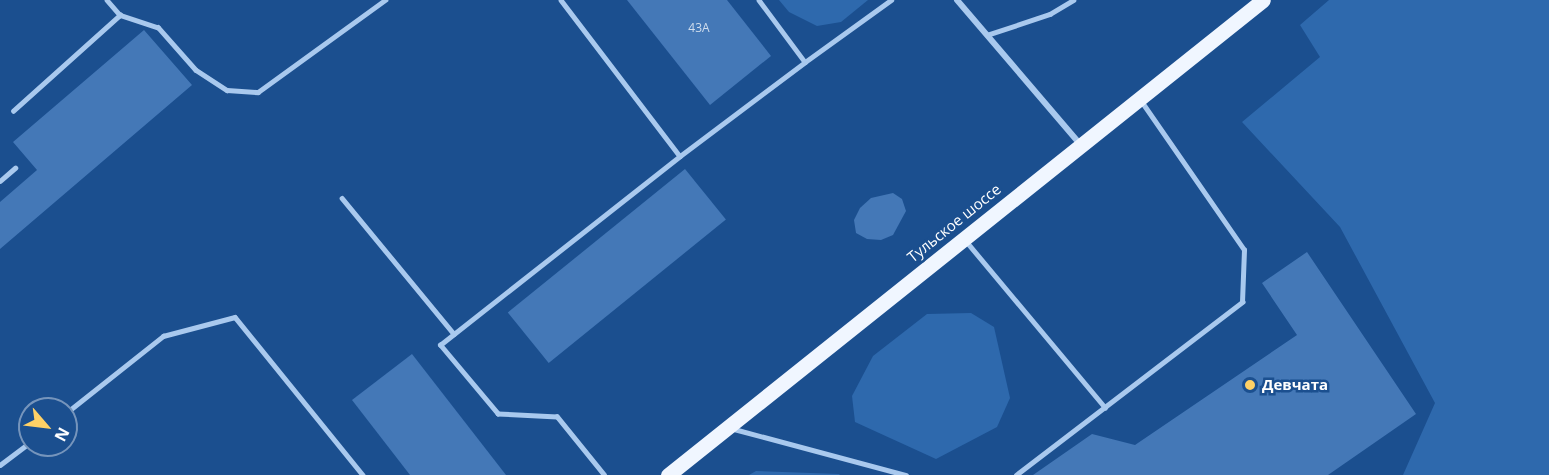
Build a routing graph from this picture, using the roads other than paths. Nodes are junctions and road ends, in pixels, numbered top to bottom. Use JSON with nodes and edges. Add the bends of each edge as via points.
{"nodes":[{"id":1,"x":107,"y":0,"type":"edge"},
{"id":2,"x":385,"y":0,"type":"edge"},
{"id":3,"x":561,"y":0,"type":"edge"},
{"id":4,"x":759,"y":0,"type":"edge"},
{"id":5,"x":891,"y":0,"type":"edge"},
{"id":6,"x":957,"y":0,"type":"edge"},
{"id":7,"x":1073,"y":0,"type":"edge"},
{"id":8,"x":1263,"y":0,"type":"edge"},
{"id":9,"x":120,"y":15,"type":"junction"},
{"id":10,"x":987,"y":35,"type":"junction"},
{"id":11,"x":805,"y":62,"type":"junction"},
{"id":12,"x":1139,"y":99,"type":"junction"},
{"id":13,"x":13,"y":111,"type":"dead end"},
{"id":14,"x":1081,"y":145,"type":"junction"},
{"id":15,"x":680,"y":156,"type":"junction"},
{"id":16,"x":15,"y":168,"type":"dead end"},
{"id":17,"x":0,"y":182,"type":"edge"},
{"id":18,"x":342,"y":198,"type":"dead end"},
{"id":19,"x":964,"y":239,"type":"junction"},
{"id":20,"x":454,"y":334,"type":"junction"},
{"id":21,"x":78,"y":403,"type":"edge"},
{"id":22,"x":1105,"y":407,"type":"junction"},
{"id":23,"x":728,"y":427,"type":"junction"},
{"id":24,"x":18,"y":451,"type":"edge"},
{"id":25,"x":0,"y":465,"type":"edge"},
{"id":26,"x":363,"y":475,"type":"edge"},
{"id":27,"x":604,"y":475,"type":"edge"},
{"id":28,"x":668,"y":475,"type":"edge"},
{"id":29,"x":906,"y":475,"type":"edge"},
{"id":30,"x":1016,"y":475,"type":"edge"}],
"edges":[{"from":1,"to":9,"type":"lane"},
{"from":2,"to":9,"type":"lane","via":[[258,92],[227,90],[195,70],[158,27]]},
{"from":3,"to":15,"type":"lane"},
{"from":4,"to":11,"type":"lane"},
{"from":5,"to":11,"type":"lane"},
{"from":6,"to":10,"type":"street"},
{"from":7,"to":10,"type":"lane","via":[[1050,14]]},
{"from":8,"to":12,"type":"main road","name":"Тульское шоссе"},
{"from":9,"to":13,"type":"lane"},
{"from":10,"to":14,"type":"street"},
{"from":11,"to":15,"type":"lane"},
{"from":12,"to":14,"type":"main road","name":"Тульское шоссе"},
{"from":12,"to":22,"type":"lane","via":[[1244,250],[1242,302]]},
{"from":14,"to":19,"type":"main road","name":"Тульское шоссе"},
{"from":15,"to":20,"type":"lane"},
{"from":16,"to":17,"type":"lane"},
{"from":18,"to":20,"type":"lane"},
{"from":19,"to":22,"type":"lane"},
{"from":19,"to":23,"type":"main road","name":"Тульское шоссе"},
{"from":20,"to":27,"type":"lane","via":[[440,345],[498,414],[557,417]]},
{"from":21,"to":26,"type":"lane","via":[[163,336],[235,317]]},
{"from":22,"to":30,"type":"lane"},
{"from":23,"to":28,"type":"main road","name":"Тульское шоссе"},
{"from":23,"to":29,"type":"lane"},
{"from":24,"to":25,"type":"lane"}]}
